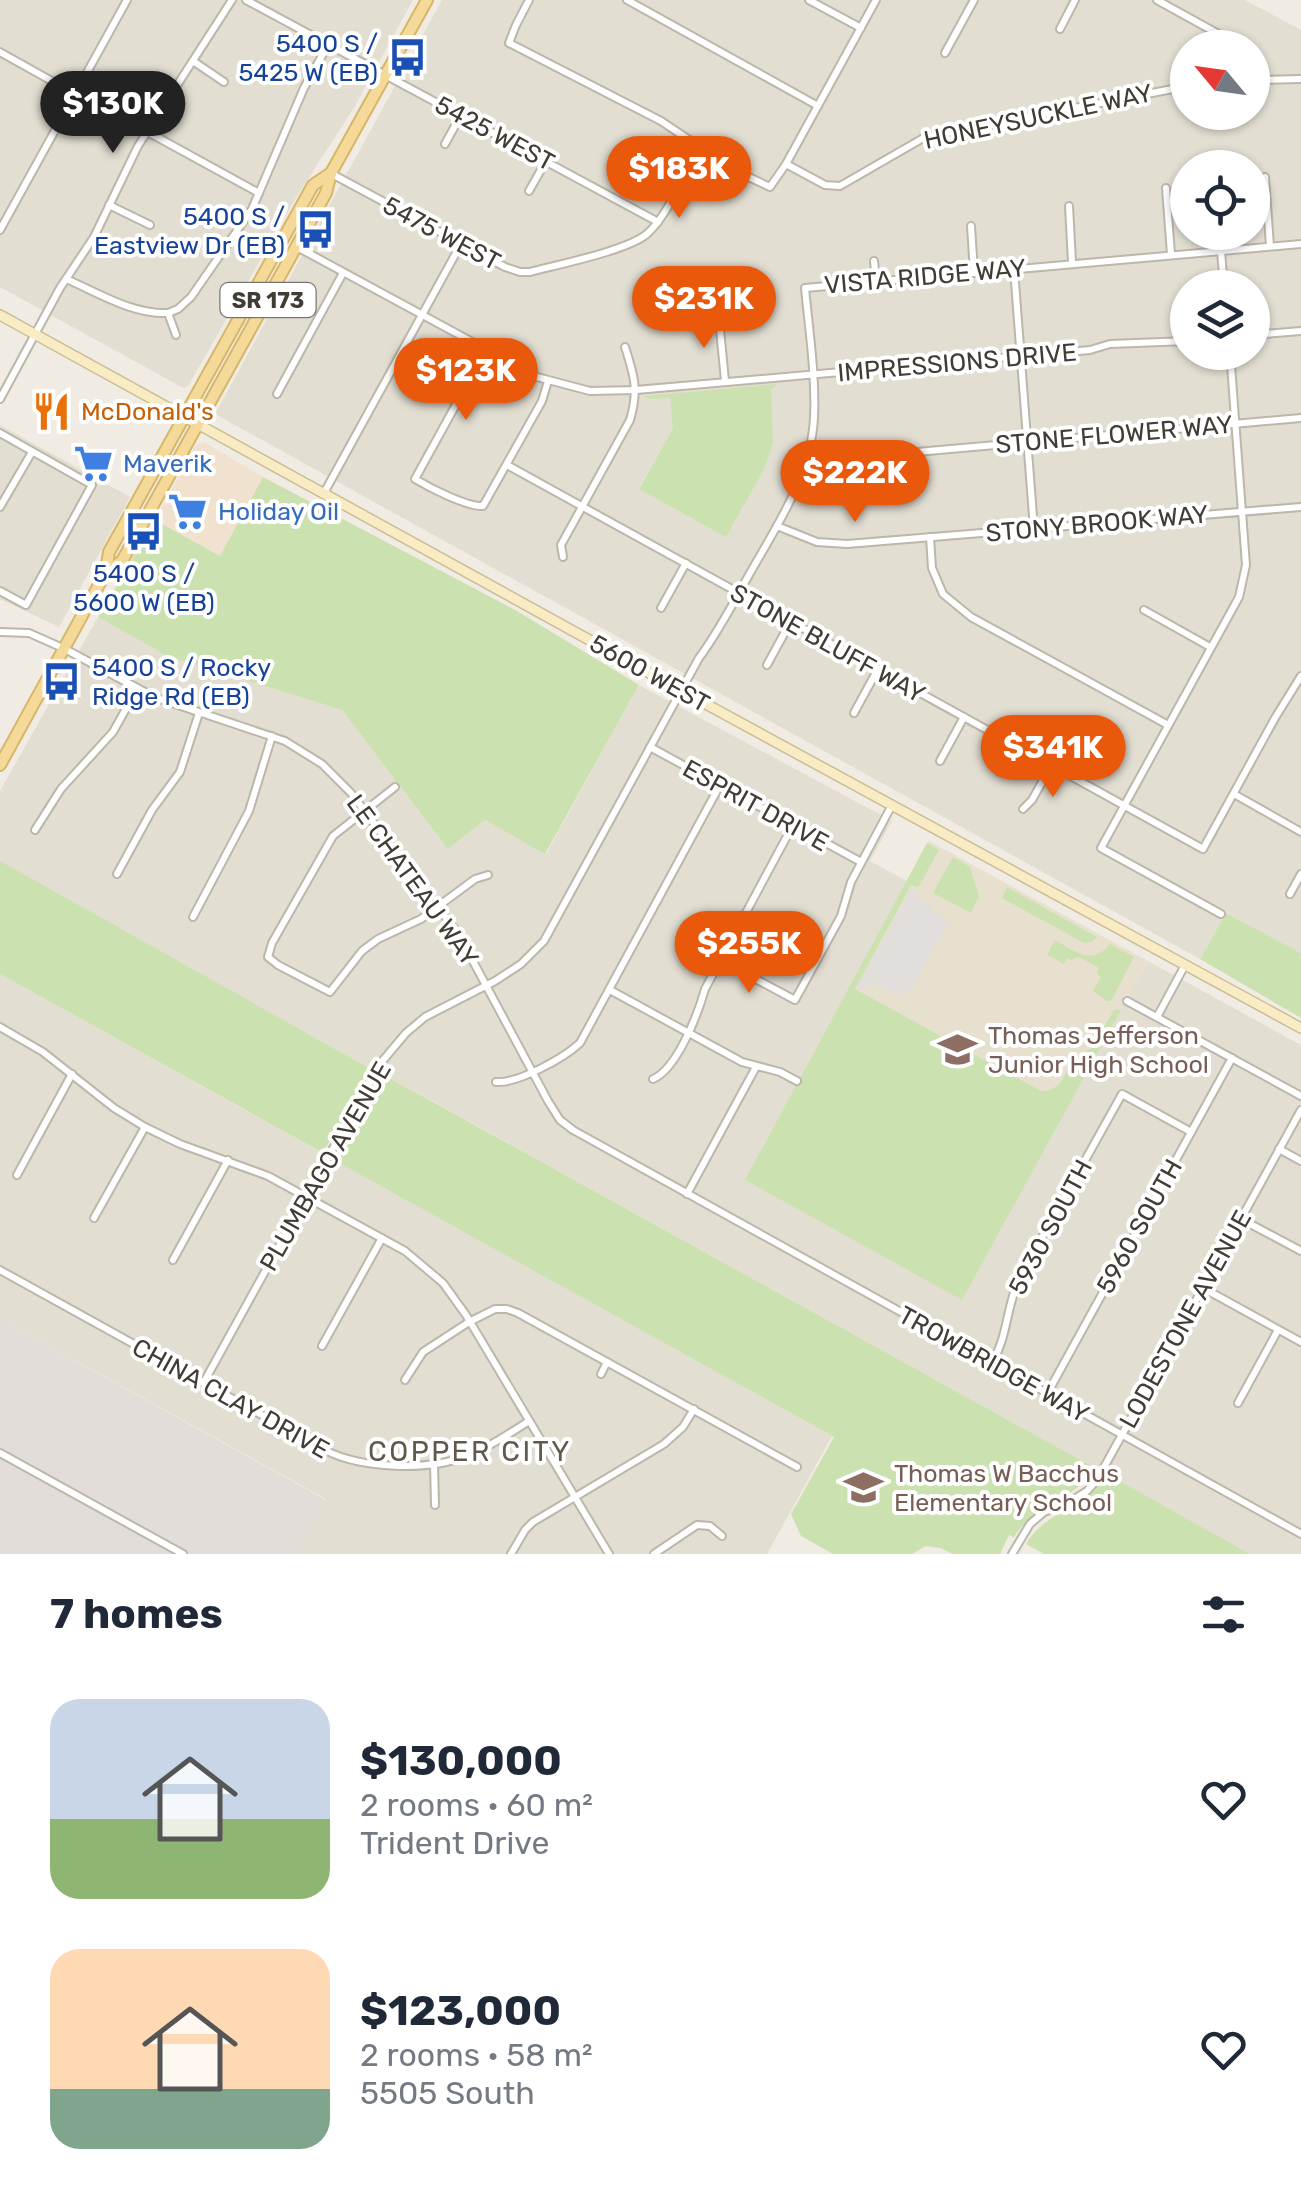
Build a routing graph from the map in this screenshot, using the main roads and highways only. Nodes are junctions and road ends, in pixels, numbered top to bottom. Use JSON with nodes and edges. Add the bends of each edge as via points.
{"nodes":[{"id":1,"x":426,"y":0,"type":"edge"},
{"id":2,"x":331,"y":173,"type":"junction"},
{"id":3,"x":0,"y":315,"type":"edge"},
{"id":4,"x":184,"y":416,"type":"junction"},
{"id":5,"x":199,"y":424,"type":"junction"},
{"id":6,"x":106,"y":572,"type":"junction"},
{"id":7,"x":0,"y":765,"type":"edge"},
{"id":8,"x":1301,"y":1028,"type":"edge"}],
"edges":[{"from":1,"to":2,"type":"main road","number":"SR 173"},
{"from":2,"to":4,"type":"main road","number":"SR 173","via":[[313,184]]},
{"from":2,"to":5,"type":"main road","number":"SR 173"},
{"from":3,"to":4,"type":"main road","name":"5600 WEST"},
{"from":4,"to":5,"type":"main road","name":"5600 WEST"},
{"from":4,"to":6,"type":"main road","number":"SR 173","via":[[109,552]]},
{"from":5,"to":6,"type":"main road","number":"SR 173","via":[[122,561]]},
{"from":5,"to":8,"type":"main road","name":"5600 WEST"},
{"from":6,"to":7,"type":"main road","number":"SR 173"}]}
